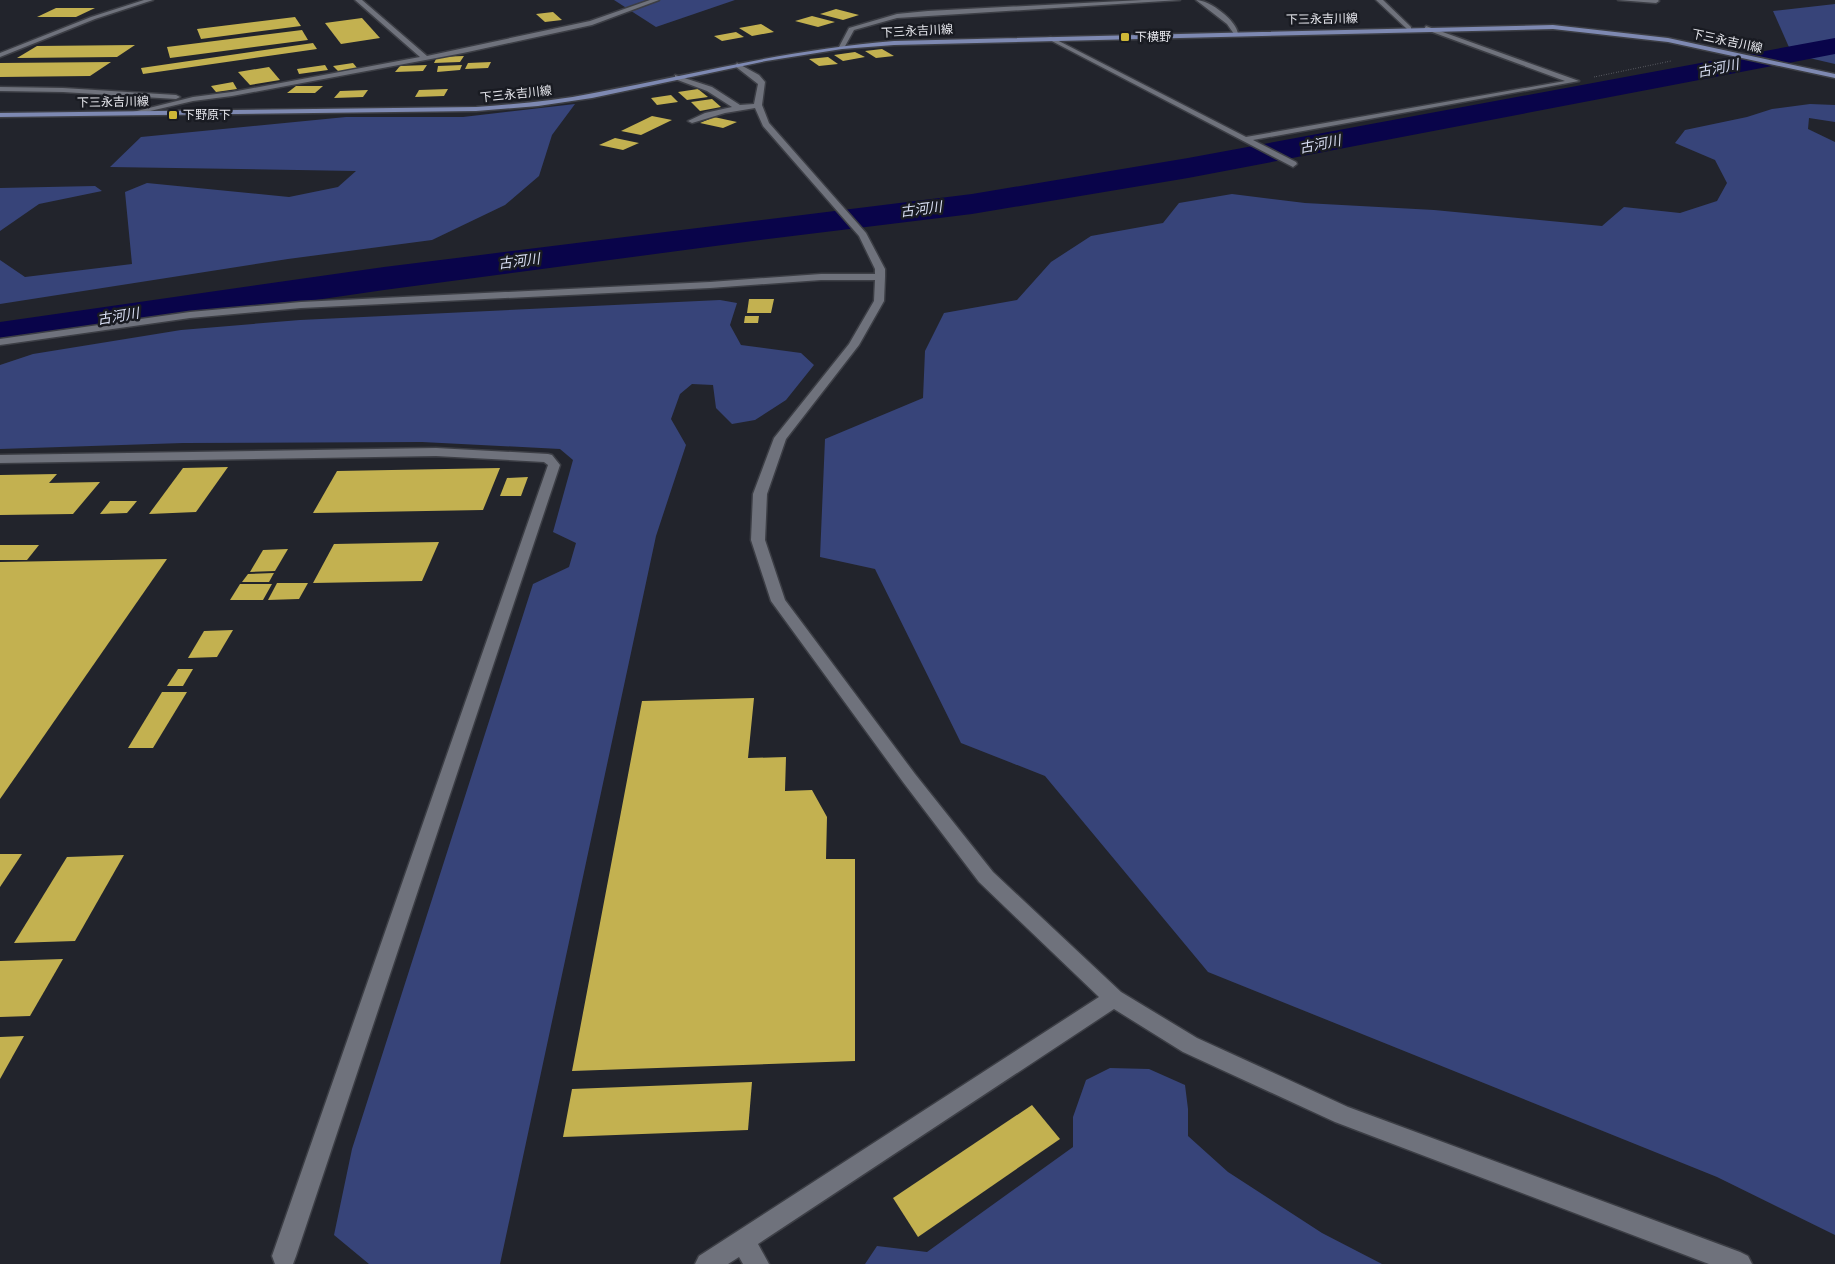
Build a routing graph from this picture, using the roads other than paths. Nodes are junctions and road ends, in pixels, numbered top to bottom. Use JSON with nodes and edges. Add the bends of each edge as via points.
{"nodes":[{"id":1,"x":150,"y":0,"type":"edge"},
{"id":2,"x":358,"y":0,"type":"edge"},
{"id":3,"x":656,"y":0,"type":"edge"},
{"id":4,"x":1177,"y":0,"type":"edge"},
{"id":5,"x":1199,"y":0,"type":"edge"},
{"id":6,"x":1379,"y":0,"type":"edge"},
{"id":7,"x":1621,"y":0,"type":"edge"},
{"id":8,"x":1656,"y":1,"type":"edge"},
{"id":9,"x":1410,"y":28,"type":"junction"},
{"id":10,"x":1426,"y":28,"type":"junction"},
{"id":11,"x":1236,"y":33,"type":"junction"},
{"id":12,"x":1049,"y":38,"type":"junction"},
{"id":13,"x":842,"y":47,"type":"junction"},
{"id":14,"x":0,"y":55,"type":"edge"},
{"id":15,"x":424,"y":57,"type":"junction"},
{"id":16,"x":737,"y":65,"type":"junction"},
{"id":17,"x":1835,"y":76,"type":"edge"},
{"id":18,"x":678,"y":77,"type":"junction"},
{"id":19,"x":0,"y":89,"type":"edge"},
{"id":20,"x":193,"y":99,"type":"junction"},
{"id":21,"x":758,"y":106,"type":"junction"},
{"id":22,"x":736,"y":107,"type":"junction"},
{"id":23,"x":133,"y":113,"type":"junction"},
{"id":24,"x":0,"y":115,"type":"edge"},
{"id":25,"x":692,"y":120,"type":"dead end"},
{"id":26,"x":1248,"y":140,"type":"junction"},
{"id":27,"x":1293,"y":164,"type":"dead end"},
{"id":28,"x":880,"y":277,"type":"junction"},
{"id":29,"x":0,"y":342,"type":"edge"},
{"id":30,"x":0,"y":459,"type":"edge"},
{"id":31,"x":1114,"y":998,"type":"junction"},
{"id":32,"x":742,"y":1241,"type":"junction"},
{"id":33,"x":284,"y":1256,"type":"dead end"},
{"id":34,"x":707,"y":1264,"type":"edge"},
{"id":35,"x":757,"y":1264,"type":"edge"},
{"id":36,"x":1740,"y":1264,"type":"edge"}],
"edges":[{"from":1,"to":14,"type":"street","via":[[93,18]]},
{"from":2,"to":15,"type":"street"},
{"from":3,"to":15,"type":"street","via":[[592,23]]},
{"from":4,"to":13,"type":"street","via":[[897,16],[851,29]]},
{"from":5,"to":11,"type":"street","via":[[1230,23]]},
{"from":6,"to":9,"type":"street"},
{"from":7,"to":8,"type":"street"},
{"from":9,"to":10,"type":"main road","name":"下三永吉川線"},
{"from":9,"to":11,"type":"main road","name":"下三永吉川線"},
{"from":10,"to":17,"type":"main road","name":"下三永吉川線","via":[[1595,30],[1715,49]]},
{"from":10,"to":26,"type":"street","via":[[1575,81]]},
{"from":11,"to":12,"type":"main road","name":"下三永吉川線"},
{"from":12,"to":13,"type":"main road","name":"下三永吉川線","via":[[894,42]]},
{"from":12,"to":26,"type":"street"},
{"from":13,"to":16,"type":"main road","name":"下三永吉川線"},
{"from":15,"to":20,"type":"street"},
{"from":16,"to":18,"type":"main road","name":"下三永吉川線"},
{"from":16,"to":21,"type":"street","via":[[762,84]]},
{"from":18,"to":22,"type":"street","via":[[722,94]]},
{"from":18,"to":23,"type":"main road","name":"下三永吉川線","via":[[592,96],[476,109]]},
{"from":19,"to":20,"type":"street"},
{"from":20,"to":23,"type":"street"},
{"from":21,"to":22,"type":"street"},
{"from":21,"to":28,"type":"street","via":[[766,124],[863,235],[880,269]]},
{"from":22,"to":25,"type":"street"},
{"from":23,"to":24,"type":"main road","name":"下三永吉川線"},
{"from":26,"to":27,"type":"street"},
{"from":28,"to":29,"type":"street","via":[[821,277],[301,305],[190,315]]},
{"from":28,"to":31,"type":"street","via":[[879,300],[854,345],[780,438],[760,494],[758,540],[778,601],[908,778],[986,877]]},
{"from":30,"to":33,"type":"street","via":[[436,452],[548,458],[554,465]]},
{"from":31,"to":32,"type":"street"},
{"from":31,"to":36,"type":"street","via":[[1190,1045],[1343,1115]]},
{"from":32,"to":34,"type":"street"},
{"from":32,"to":35,"type":"street"}]}
